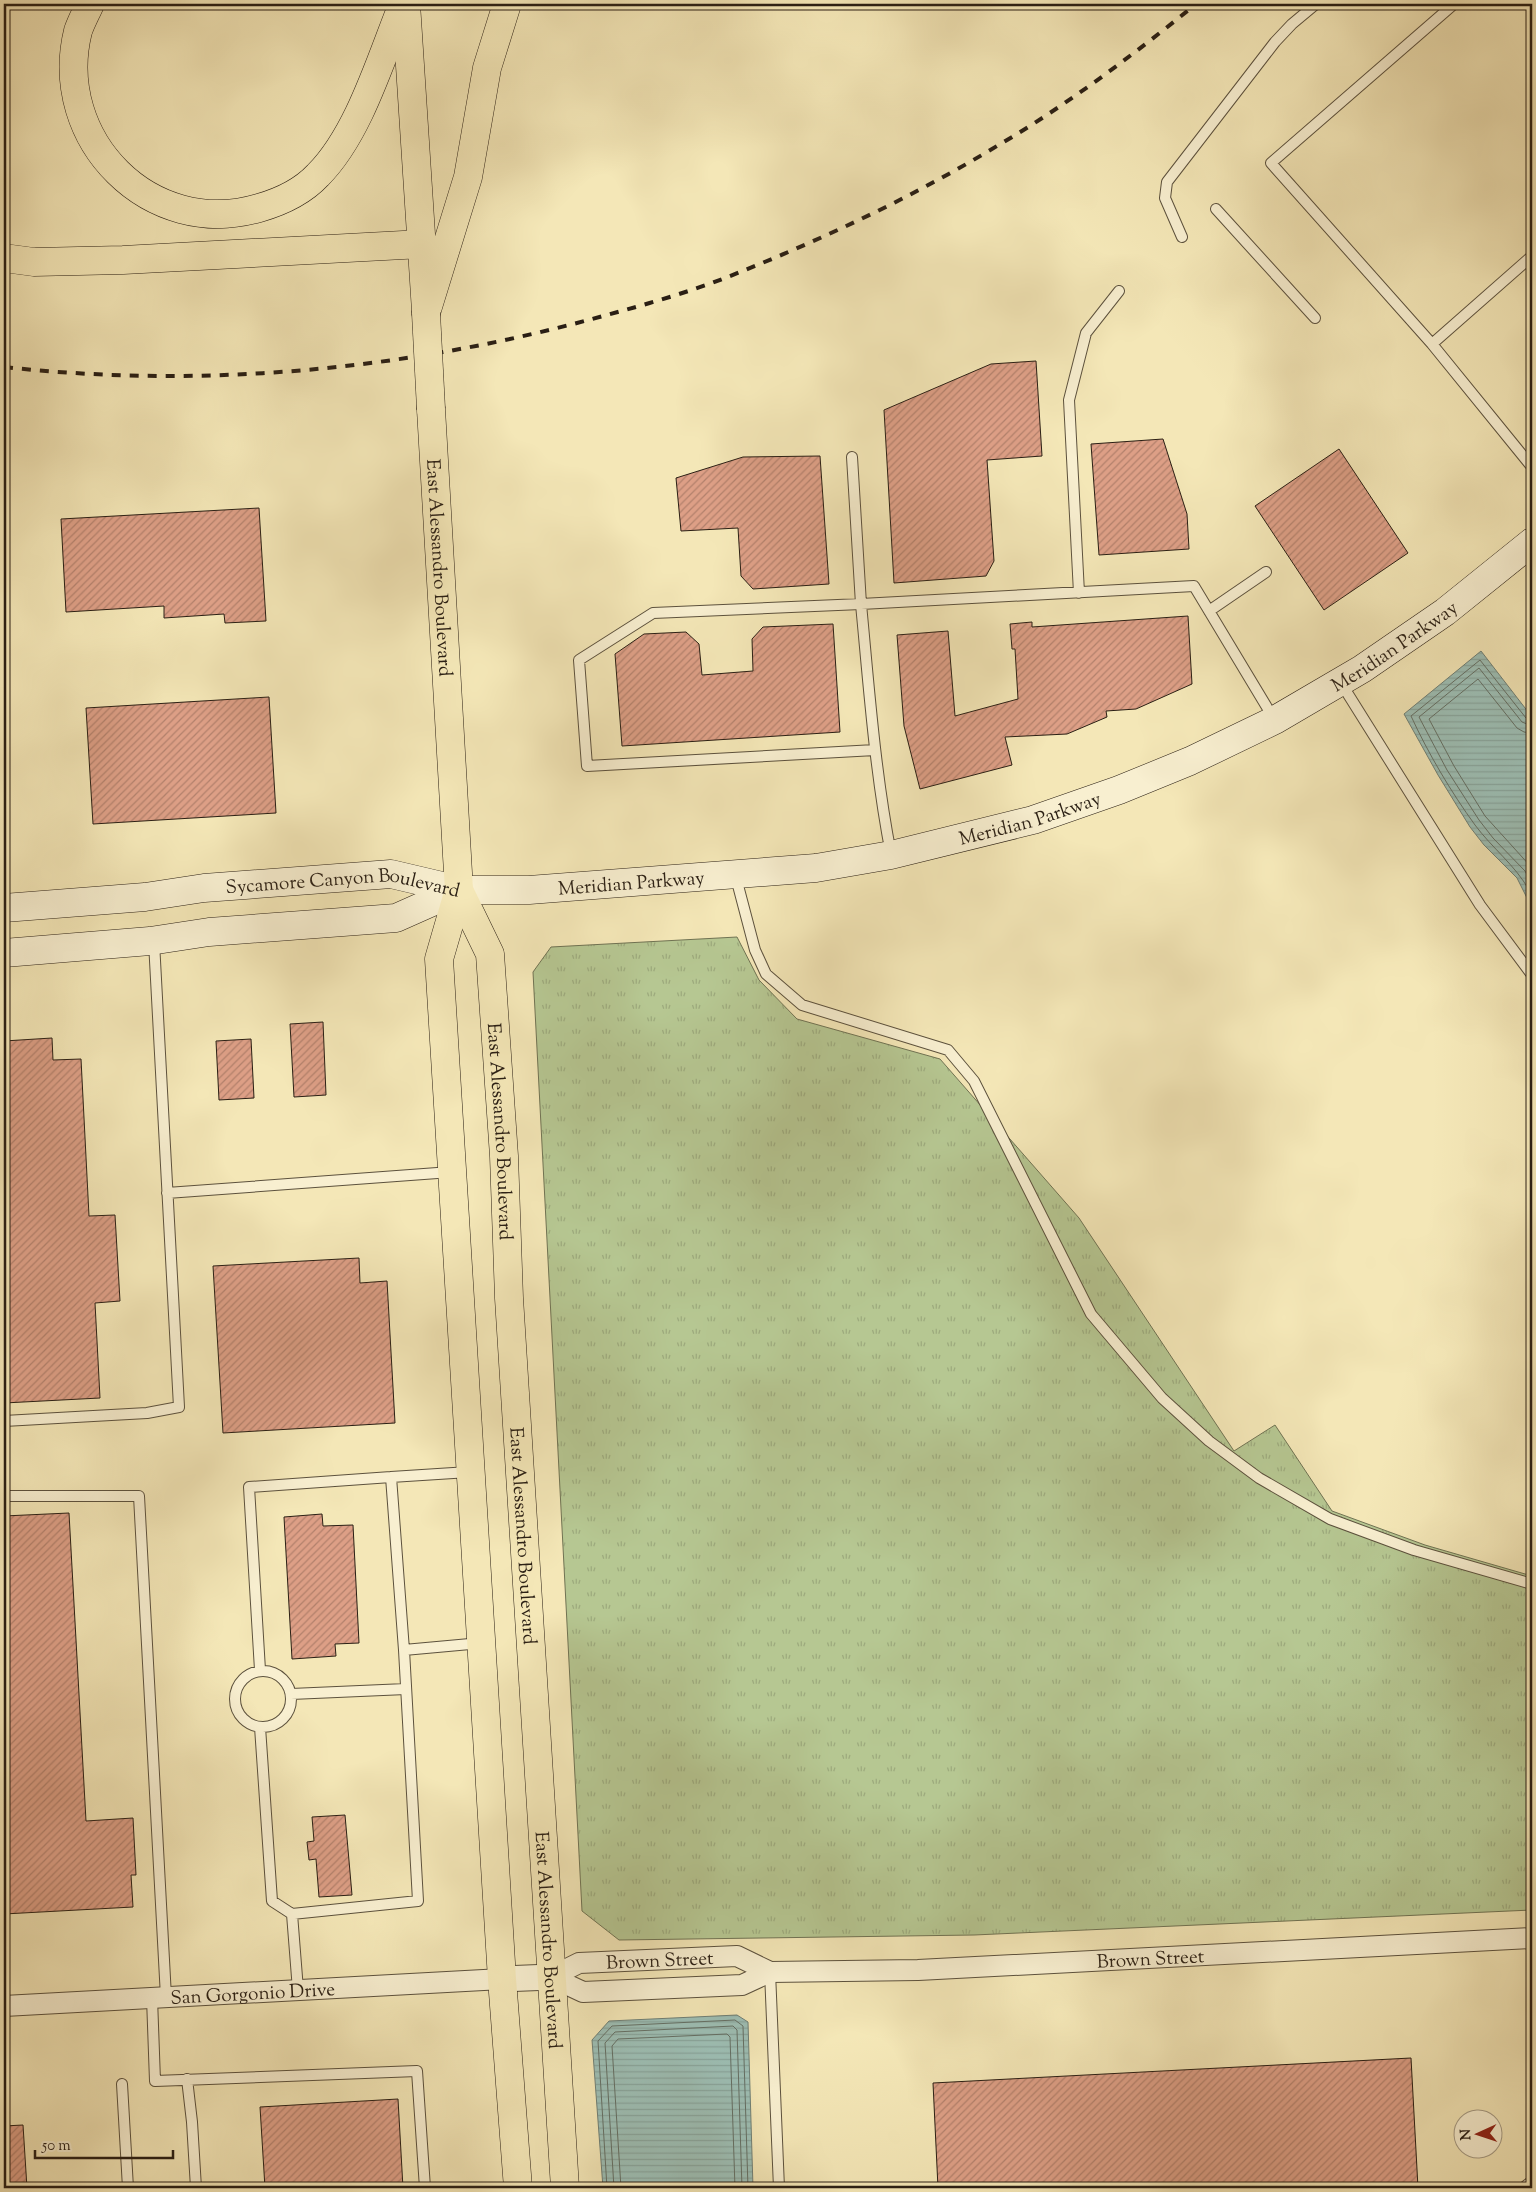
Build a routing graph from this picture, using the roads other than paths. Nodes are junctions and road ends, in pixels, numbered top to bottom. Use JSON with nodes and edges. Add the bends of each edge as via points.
{"nodes":[{"id":1,"x":90,"y":4,"type":"edge"},
{"id":2,"x":405,"y":4,"type":"edge"},
{"id":3,"x":507,"y":4,"type":"edge"},
{"id":4,"x":1316,"y":4,"type":"edge"},
{"id":5,"x":1454,"y":4,"type":"edge"},
{"id":6,"x":1216,"y":209,"type":"dead end"},
{"id":7,"x":1182,"y":237,"type":"dead end"},
{"id":8,"x":422,"y":244,"type":"junction"},
{"id":9,"x":1532,"y":256,"type":"edge"},
{"id":10,"x":4,"y":258,"type":"edge"},
{"id":11,"x":1119,"y":291,"type":"dead end"},
{"id":12,"x":426,"y":313,"type":"junction"},
{"id":13,"x":1315,"y":318,"type":"dead end"},
{"id":14,"x":1432,"y":344,"type":"junction"},
{"id":15,"x":852,"y":457,"type":"dead end"},
{"id":16,"x":1532,"y":467,"type":"edge"},
{"id":17,"x":1532,"y":542,"type":"edge"},
{"id":18,"x":1266,"y":572,"type":"dead end"},
{"id":19,"x":1079,"y":593,"type":"junction"},
{"id":20,"x":862,"y":604,"type":"junction"},
{"id":21,"x":1208,"y":611,"type":"junction"},
{"id":22,"x":1341,"y":682,"type":"junction"},
{"id":23,"x":1275,"y":720,"type":"junction"},
{"id":24,"x":875,"y":750,"type":"junction"},
{"id":25,"x":891,"y":855,"type":"junction"},
{"id":26,"x":734,"y":874,"type":"junction"},
{"id":27,"x":459,"y":890,"type":"junction"},
{"id":28,"x":4,"y":908,"type":"edge"},
{"id":29,"x":154,"y":941,"type":"junction"},
{"id":30,"x":4,"y":953,"type":"edge"},
{"id":31,"x":1532,"y":975,"type":"edge"},
{"id":32,"x":452,"y":1172,"type":"junction"},
{"id":33,"x":167,"y":1193,"type":"junction"},
{"id":34,"x":4,"y":1420,"type":"edge"},
{"id":35,"x":470,"y":1472,"type":"junction"},
{"id":36,"x":390,"y":1477,"type":"junction"},
{"id":37,"x":4,"y":1496,"type":"edge"},
{"id":38,"x":1532,"y":1584,"type":"edge"},
{"id":39,"x":481,"y":1643,"type":"junction"},
{"id":40,"x":404,"y":1650,"type":"junction"},
{"id":41,"x":260,"y":1670,"type":"junction"},
{"id":42,"x":406,"y":1689,"type":"junction"},
{"id":43,"x":291,"y":1694,"type":"junction"},
{"id":44,"x":260,"y":1727,"type":"junction"},
{"id":45,"x":292,"y":1914,"type":"junction"},
{"id":46,"x":1532,"y":1938,"type":"edge"},
{"id":47,"x":770,"y":1972,"type":"junction"},
{"id":48,"x":552,"y":1977,"type":"junction"},
{"id":49,"x":502,"y":1979,"type":"junction"},
{"id":50,"x":298,"y":1990,"type":"junction"},
{"id":51,"x":159,"y":1998,"type":"junction"},
{"id":52,"x":4,"y":2006,"type":"edge"},
{"id":53,"x":187,"y":2079,"type":"junction"},
{"id":54,"x":122,"y":2084,"type":"dead end"},
{"id":55,"x":1532,"y":2181,"type":"edge"},
{"id":56,"x":128,"y":2188,"type":"edge"},
{"id":57,"x":196,"y":2188,"type":"edge"},
{"id":58,"x":425,"y":2188,"type":"edge"},
{"id":59,"x":518,"y":2188,"type":"edge"},
{"id":60,"x":565,"y":2188,"type":"edge"},
{"id":61,"x":779,"y":2188,"type":"edge"},
{"id":62,"x":1523,"y":2188,"type":"edge"}],
"edges":[{"from":1,"to":2,"type":"main road","via":[[78,31],[74,64],[78,101],[93,141],[116,172],[140,192],[168,206],[219,214],[246,212],[271,204],[317,177],[352,129]]},
{"from":2,"to":8,"type":"main road","name":"East Alessandro Boulevard"},
{"from":3,"to":12,"type":"main road","via":[[487,68],[468,177]]},
{"from":4,"to":7,"type":"lane","via":[[1276,42],[1167,182],[1165,198]]},
{"from":5,"to":14,"type":"lane","via":[[1270,163]]},
{"from":6,"to":13,"type":"lane"},
{"from":8,"to":10,"type":"main road","via":[[123,260],[34,262]]},
{"from":8,"to":12,"type":"main road","name":"East Alessandro Boulevard"},
{"from":9,"to":14,"type":"lane"},
{"from":11,"to":19,"type":"lane","via":[[1086,333],[1068,400]]},
{"from":12,"to":27,"type":"main road","name":"East Alessandro Boulevard","bridge":true},
{"from":14,"to":16,"type":"lane"},
{"from":15,"to":20,"type":"lane"},
{"from":17,"to":22,"type":"main road","name":"Meridian Parkway","via":[[1445,612]]},
{"from":18,"to":21,"type":"lane"},
{"from":19,"to":20,"type":"lane"},
{"from":19,"to":21,"type":"lane","via":[[1194,586]]},
{"from":20,"to":24,"type":"lane"},
{"from":20,"to":24,"type":"lane","via":[[653,612],[579,660],[587,766]]},
{"from":21,"to":23,"type":"lane"},
{"from":22,"to":23,"type":"main road","name":"Meridian Parkway"},
{"from":22,"to":31,"type":"lane","via":[[1480,905]]},
{"from":23,"to":25,"type":"main road","name":"Meridian Parkway","via":[[1190,761],[1119,790],[1033,820]]},
{"from":24,"to":25,"type":"lane"},
{"from":25,"to":26,"type":"main road","name":"Meridian Parkway","via":[[816,868]]},
{"from":26,"to":27,"type":"main road","name":"Meridian Parkway","via":[[529,890]]},
{"from":26,"to":38,"type":"lane","via":[[755,950],[766,974],[802,1005],[948,1050],[974,1081],[1091,1314],[1162,1398],[1209,1441],[1259,1478],[1330,1519],[1414,1550]]},
{"from":27,"to":28,"type":"main road","name":"Sycamore Canyon Boulevard","via":[[391,874]]},
{"from":27,"to":29,"type":"main road","name":"Sycamore Canyon Boulevard","via":[[396,918],[209,932]]},
{"from":27,"to":32,"type":"main road","name":"East Alessandro Boulevard","via":[[439,958]]},
{"from":27,"to":48,"type":"main road","name":"East Alessandro Boulevard","via":[[490,954],[504,1156],[508,1298]]},
{"from":29,"to":30,"type":"main road","name":"Sycamore Canyon Boulevard"},
{"from":29,"to":33,"type":"lane"},
{"from":32,"to":33,"type":"lane"},
{"from":32,"to":35,"type":"main road","name":"East Alessandro Boulevard"},
{"from":33,"to":34,"type":"lane","via":[[179,1406],[147,1412]]},
{"from":35,"to":36,"type":"lane"},
{"from":35,"to":39,"type":"main road","name":"East Alessandro Boulevard"},
{"from":36,"to":40,"type":"lane"},
{"from":36,"to":41,"type":"lane","via":[[249,1487]]},
{"from":37,"to":51,"type":"lane","via":[[139,1496]]},
{"from":39,"to":40,"type":"lane"},
{"from":39,"to":49,"type":"main road","name":"East Alessandro Boulevard"},
{"from":40,"to":42,"type":"lane"},
{"from":41,"to":43,"type":"lane","via":[[276,1674]]},
{"from":41,"to":44,"type":"lane","via":[[243,1678],[234,1704],[243,1720]]},
{"from":42,"to":43,"type":"lane"},
{"from":42,"to":45,"type":"lane","via":[[418,1901]]},
{"from":43,"to":44,"type":"lane","via":[[284,1718],[269,1727]]},
{"from":44,"to":45,"type":"lane","via":[[272,1901]]},
{"from":45,"to":50,"type":"lane"},
{"from":46,"to":47,"type":"street","name":"Brown Street","via":[[918,1970]]},
{"from":47,"to":48,"type":"street","name":"Brown Street","via":[[742,1985],[583,1992]]},
{"from":47,"to":48,"type":"street","name":"Brown Street","via":[[737,1956],[579,1963]]},
{"from":47,"to":61,"type":"lane"},
{"from":48,"to":49,"type":"street","name":"Brown Street"},
{"from":48,"to":60,"type":"main road","name":"East Alessandro Boulevard"},
{"from":49,"to":50,"type":"street","name":"San Gorgonio Drive"},
{"from":49,"to":59,"type":"main road","name":"East Alessandro Boulevard"},
{"from":50,"to":51,"type":"street","name":"San Gorgonio Drive"},
{"from":51,"to":52,"type":"street","name":"San Gorgonio Drive"},
{"from":51,"to":53,"type":"lane","via":[[155,2081]]},
{"from":53,"to":57,"type":"lane"},
{"from":53,"to":58,"type":"lane","via":[[417,2071]]},
{"from":54,"to":56,"type":"lane"},
{"from":55,"to":62,"type":"lane"}]}
